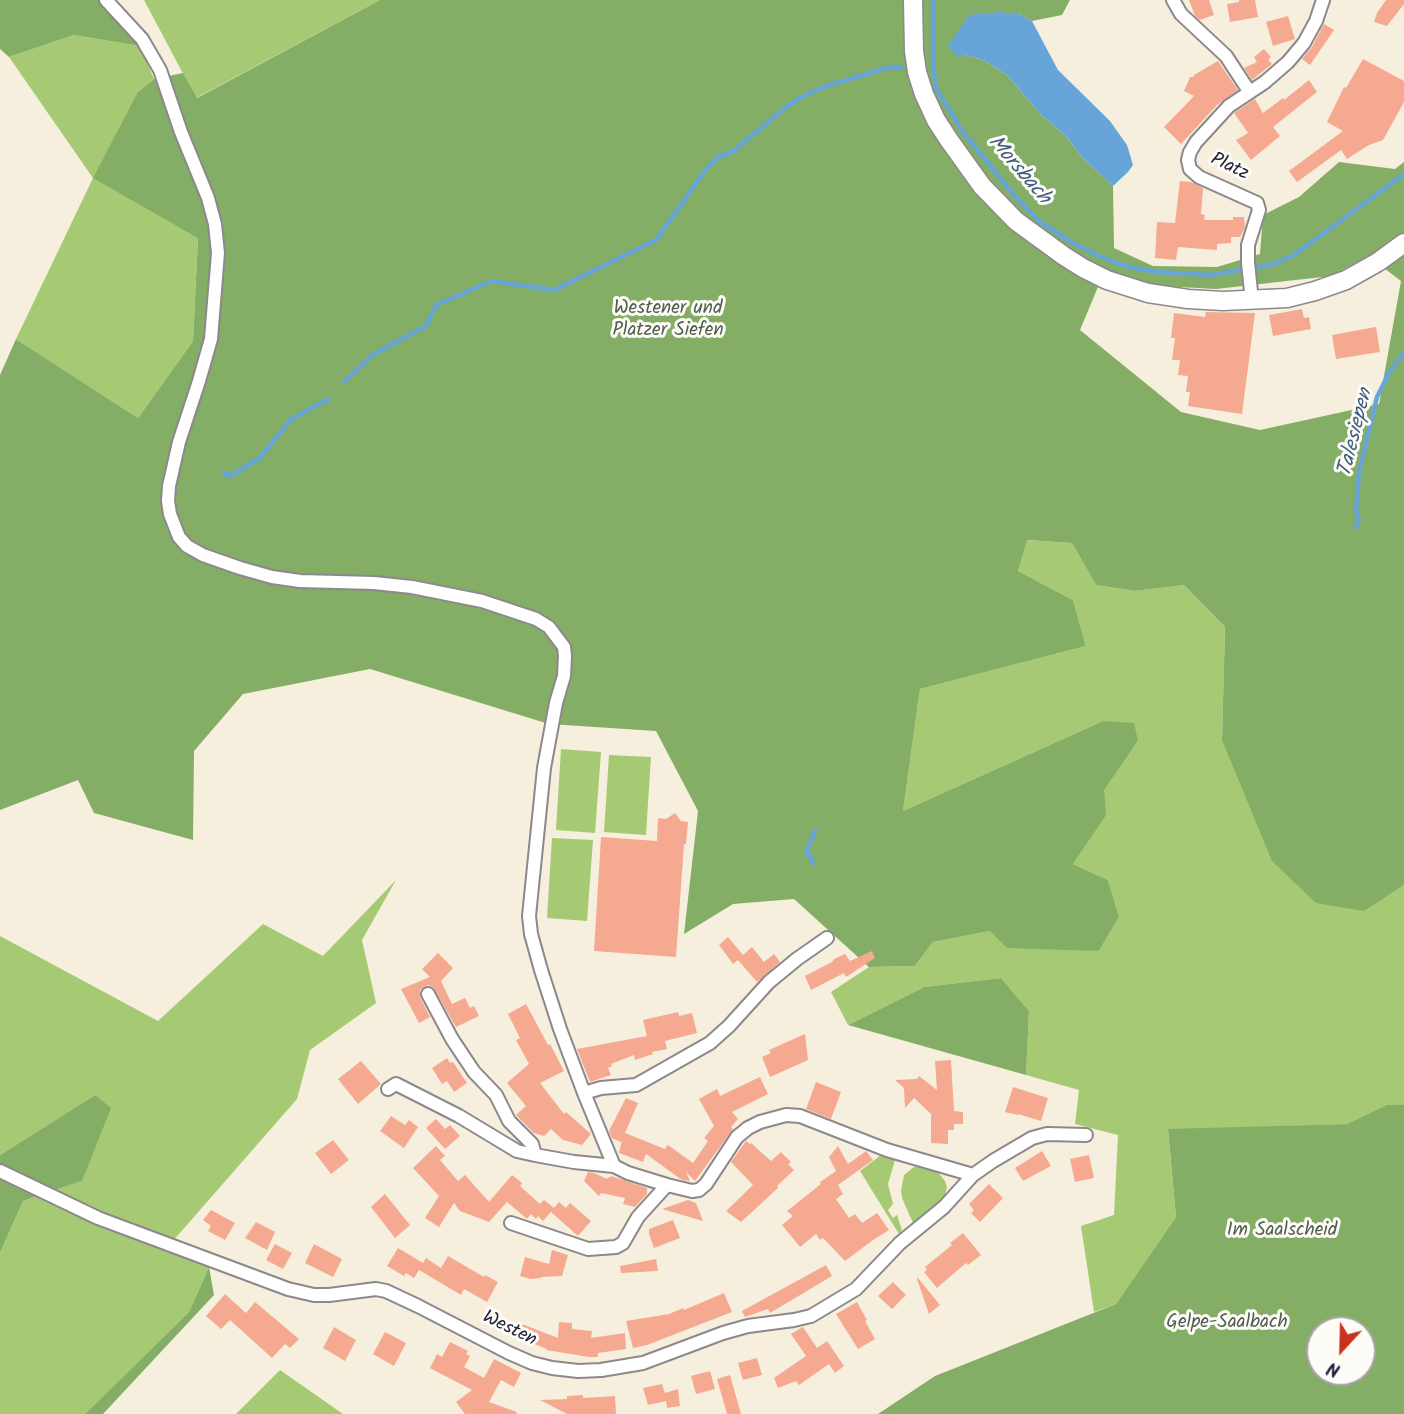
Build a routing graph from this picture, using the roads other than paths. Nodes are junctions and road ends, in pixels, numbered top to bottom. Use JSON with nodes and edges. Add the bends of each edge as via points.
{"nodes":[{"id":1,"x":106,"y":0,"type":"edge"},
{"id":2,"x":913,"y":0,"type":"edge"},
{"id":3,"x":1173,"y":0,"type":"edge"},
{"id":4,"x":1323,"y":0,"type":"edge"},
{"id":5,"x":1249,"y":91,"type":"junction"},
{"id":6,"x":1404,"y":243,"type":"edge"},
{"id":7,"x":1252,"y":301,"type":"junction"},
{"id":8,"x":827,"y":937,"type":"dead end"},
{"id":9,"x":428,"y":994,"type":"dead end"},
{"id":10,"x":388,"y":1089,"type":"dead end"},
{"id":11,"x":584,"y":1093,"type":"junction"},
{"id":12,"x":1086,"y":1135,"type":"dead end"},
{"id":13,"x":535,"y":1155,"type":"junction"},
{"id":14,"x":614,"y":1166,"type":"junction"},
{"id":15,"x":0,"y":1171,"type":"edge"},
{"id":16,"x":973,"y":1175,"type":"junction"},
{"id":17,"x":667,"y":1185,"type":"junction"},
{"id":18,"x":511,"y":1223,"type":"dead end"}],
"edges":[{"from":1,"to":11,"type":"street","via":[[142,39],[167,86],[215,224],[218,253],[211,339],[169,485],[170,514],[178,537],[203,555],[272,577],[412,587],[482,601],[536,619],[563,645],[564,676],[544,768],[529,916],[541,970]]},
{"from":2,"to":7,"type":"main road","via":[[918,72],[936,120],[982,186],[1016,221],[1083,268],[1118,284],[1188,299]]},
{"from":3,"to":5,"type":"street","via":[[1226,56]]},
{"from":4,"to":5,"type":"street","name":"Platz","via":[[1304,43],[1272,77]]},
{"from":5,"to":7,"type":"street","name":"Platz","via":[[1196,142],[1188,160],[1190,170],[1199,177],[1257,203],[1248,245]]},
{"from":6,"to":7,"type":"main road","via":[[1346,280],[1286,298]]},
{"from":8,"to":11,"type":"street","via":[[769,982],[710,1043],[636,1085]]},
{"from":9,"to":13,"type":"street","via":[[474,1072],[496,1095]]},
{"from":10,"to":13,"type":"street","via":[[396,1084],[517,1151]]},
{"from":11,"to":14,"type":"street"},
{"from":12,"to":16,"type":"street","name":"Westen","via":[[1032,1138]]},
{"from":13,"to":14,"type":"street"},
{"from":14,"to":17,"type":"street"},
{"from":15,"to":16,"type":"street","name":"Westen","via":[[98,1218],[288,1289],[314,1295],[386,1291],[532,1363],[578,1371],[643,1363],[748,1326],[811,1316],[856,1289]]},
{"from":16,"to":17,"type":"street","via":[[786,1115],[748,1128],[699,1190]]},
{"from":17,"to":18,"type":"street","via":[[616,1247],[588,1249]]}]}
